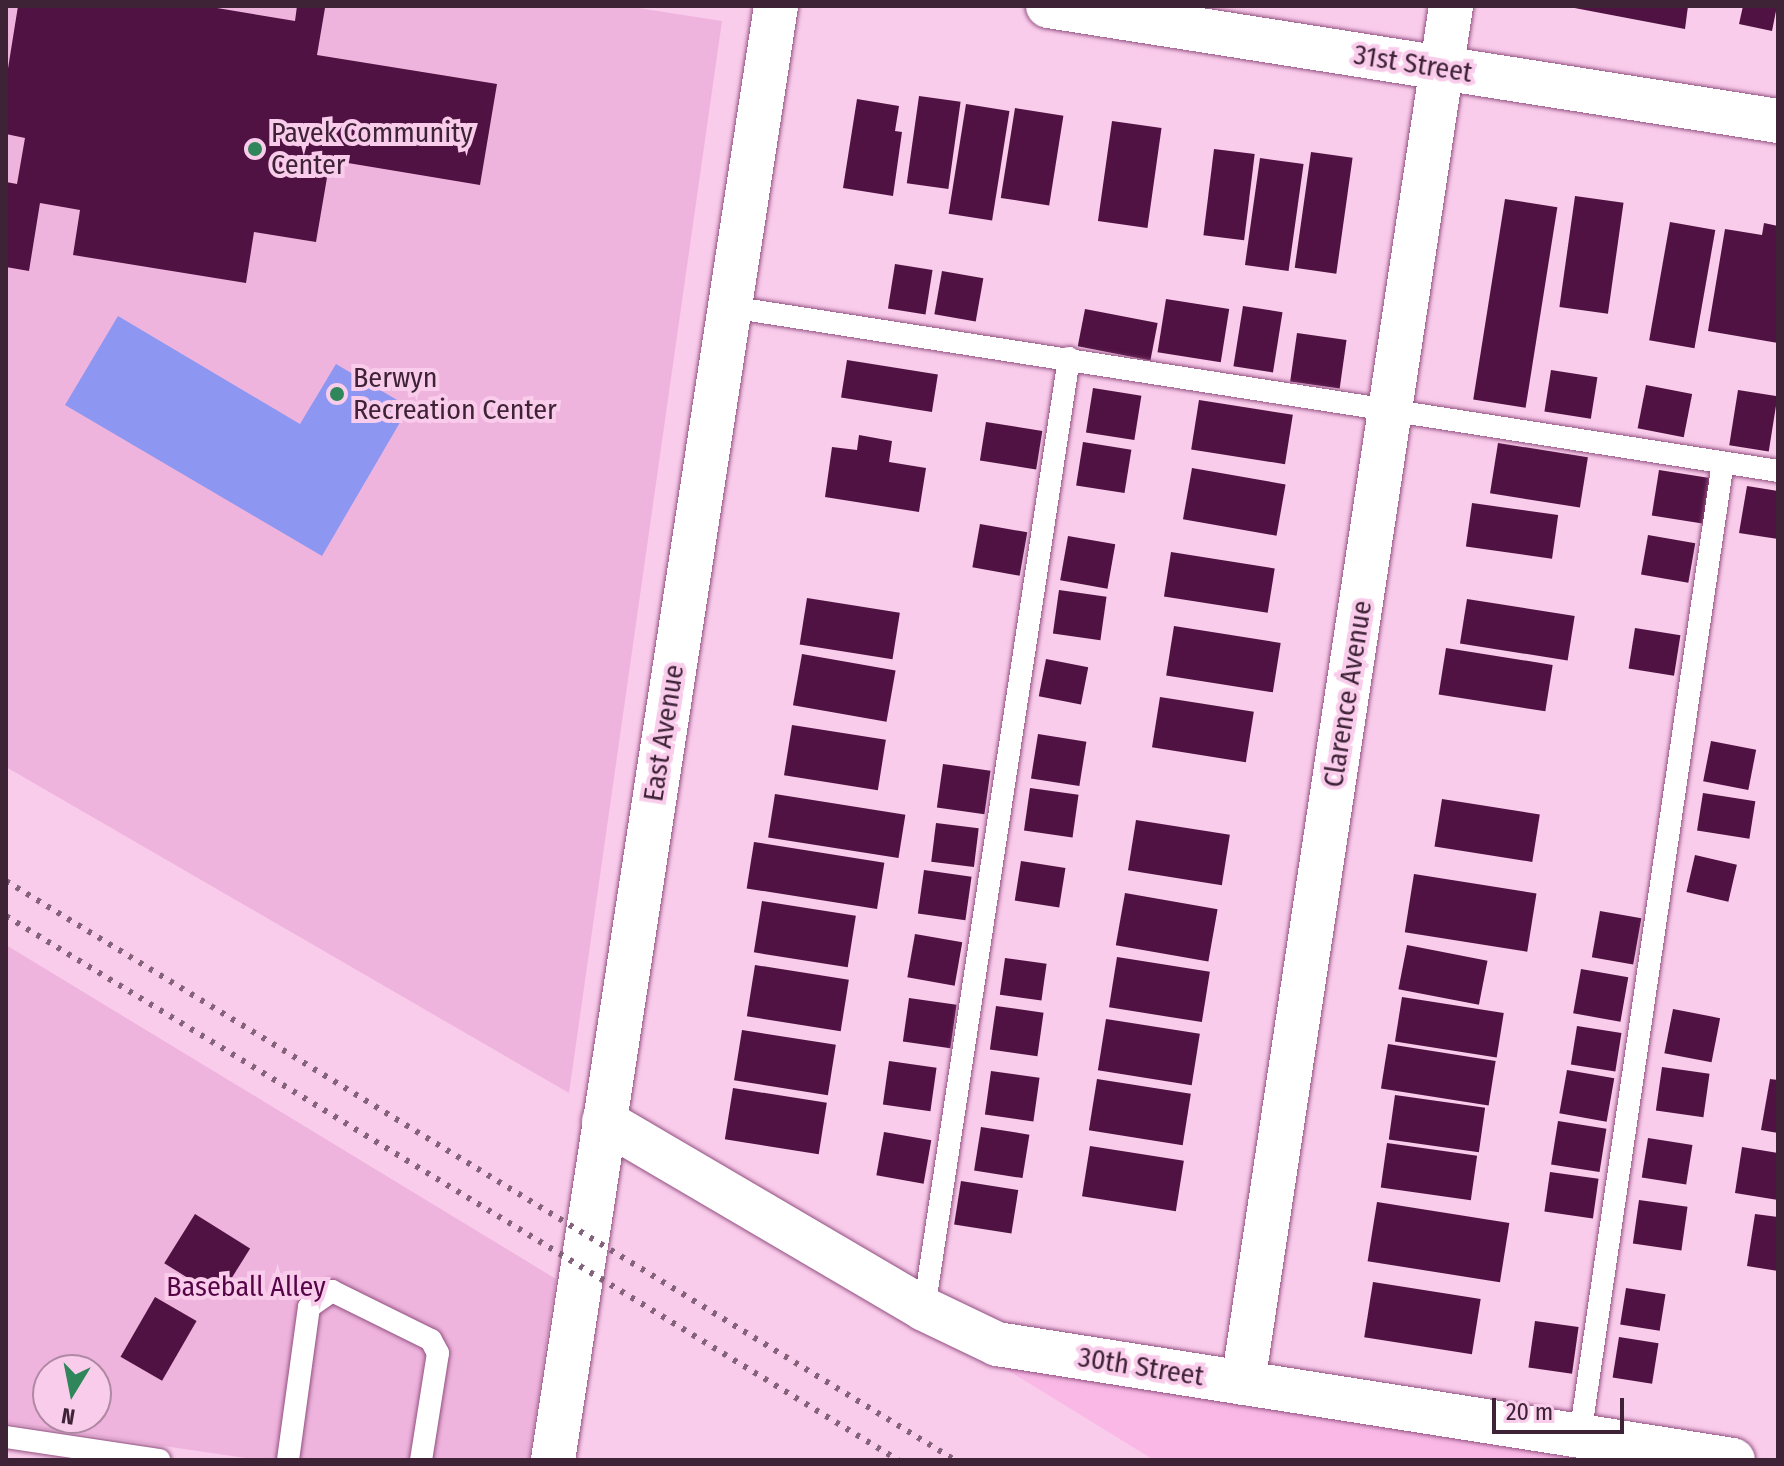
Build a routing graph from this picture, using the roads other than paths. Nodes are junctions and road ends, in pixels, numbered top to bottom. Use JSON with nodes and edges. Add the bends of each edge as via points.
{"nodes":[{"id":1,"x":776,"y":6,"type":"edge"},
{"id":2,"x":1048,"y":6,"type":"edge"},
{"id":3,"x":1451,"y":6,"type":"edge"},
{"id":4,"x":1126,"y":12,"type":"edge"},
{"id":5,"x":1442,"y":69,"type":"junction"},
{"id":6,"x":1778,"y":121,"type":"edge"},
{"id":7,"x":730,"y":307,"type":"junction"},
{"id":8,"x":1069,"y":358,"type":"junction"},
{"id":9,"x":1391,"y":410,"type":"junction"},
{"id":10,"x":1723,"y":462,"type":"junction"},
{"id":11,"x":1778,"y":471,"type":"edge"},
{"id":12,"x":604,"y":1121,"type":"junction"},
{"id":13,"x":924,"y":1309,"type":"junction"},
{"id":14,"x":1243,"y":1383,"type":"junction"},
{"id":15,"x":1580,"y":1436,"type":"junction"},
{"id":16,"x":6,"y":1437,"type":"edge"},
{"id":17,"x":159,"y":1460,"type":"edge"},
{"id":18,"x":288,"y":1460,"type":"edge"},
{"id":19,"x":421,"y":1460,"type":"edge"},
{"id":20,"x":553,"y":1460,"type":"edge"},
{"id":21,"x":1733,"y":1460,"type":"edge"}],
"edges":[{"from":1,"to":7,"type":"street","name":"East Avenue"},
{"from":2,"to":4,"type":"street","name":"31st Street"},
{"from":3,"to":5,"type":"street","name":"Clarence Avenue"},
{"from":4,"to":5,"type":"street","name":"31st Street"},
{"from":5,"to":6,"type":"street","name":"31st Street"},
{"from":5,"to":9,"type":"street","name":"Clarence Avenue"},
{"from":7,"to":8,"type":"lane"},
{"from":7,"to":12,"type":"street","name":"East Avenue"},
{"from":8,"to":9,"type":"lane"},
{"from":8,"to":13,"type":"lane"},
{"from":9,"to":10,"type":"lane"},
{"from":9,"to":14,"type":"street","name":"Clarence Avenue"},
{"from":10,"to":11,"type":"lane"},
{"from":10,"to":15,"type":"lane"},
{"from":12,"to":13,"type":"street","name":"30th Street"},
{"from":12,"to":20,"type":"street","name":"East Avenue"},
{"from":13,"to":14,"type":"street","name":"30th Street","via":[[997,1344]]},
{"from":14,"to":15,"type":"street","name":"30th Street"},
{"from":15,"to":21,"type":"street","name":"30th Street"},
{"from":16,"to":17,"type":"lane"},
{"from":18,"to":19,"type":"lane","via":[[309,1307],[332,1291],[431,1340],[438,1353]]}]}
